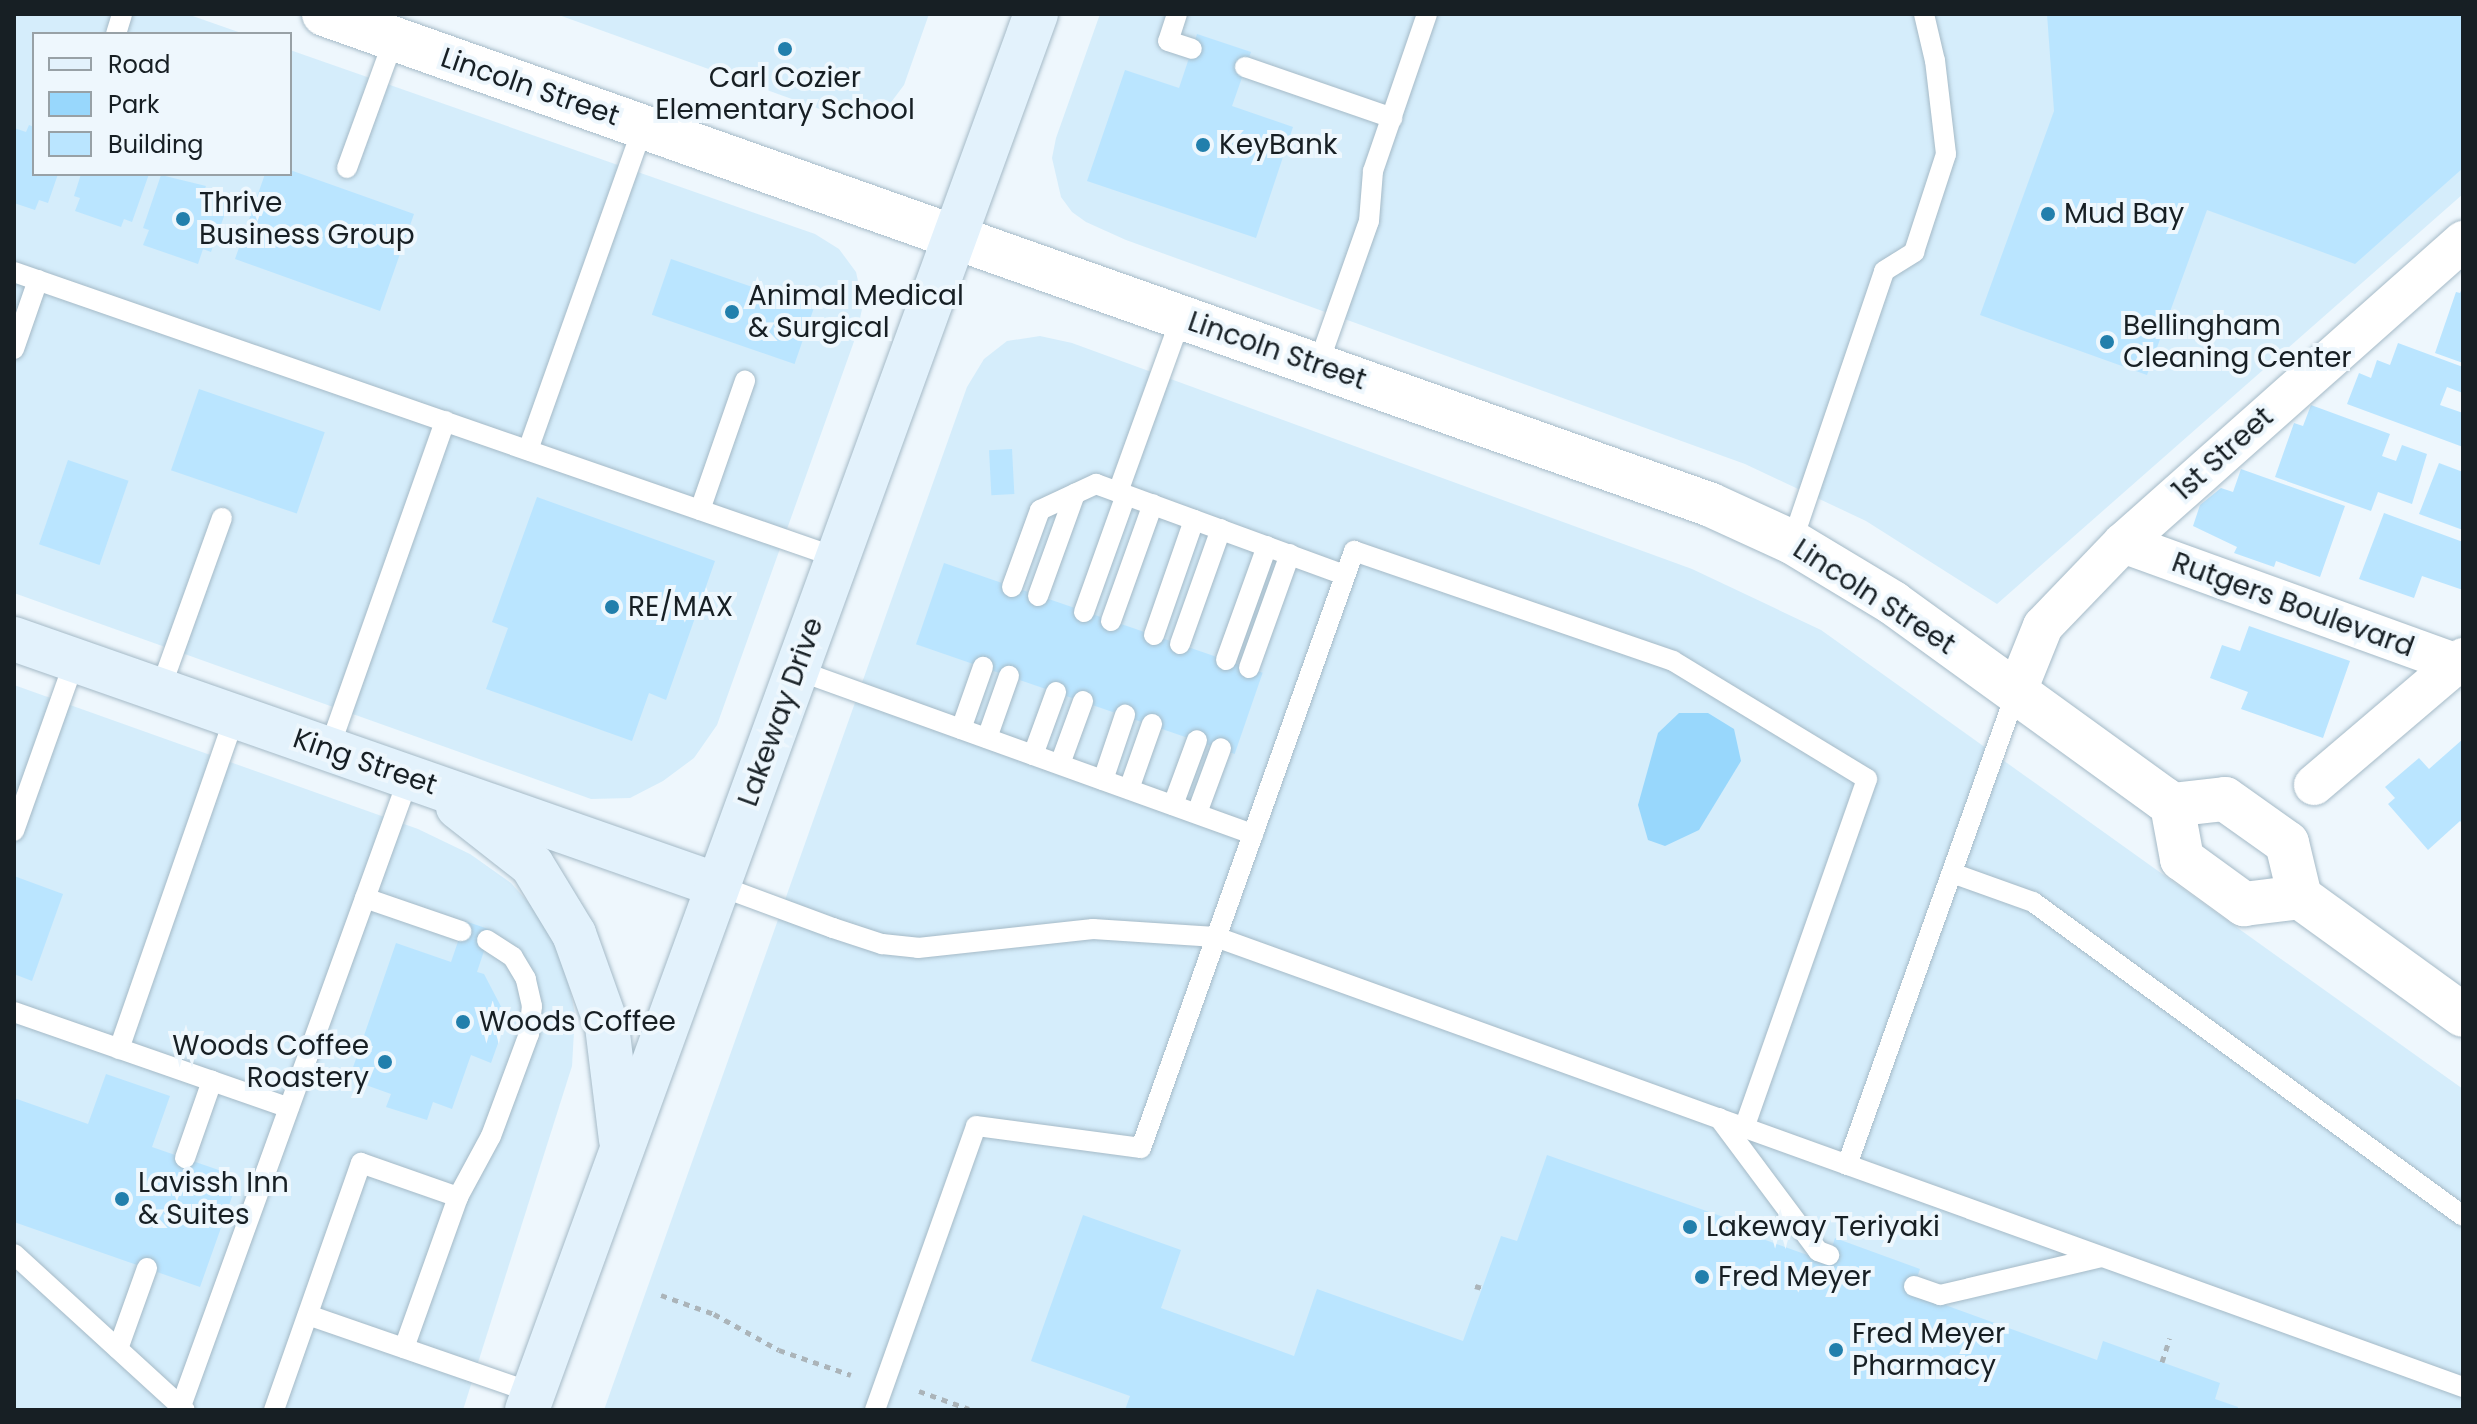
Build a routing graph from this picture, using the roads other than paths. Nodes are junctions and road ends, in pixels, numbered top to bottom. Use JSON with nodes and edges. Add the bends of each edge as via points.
{"nodes":[{"id":1,"x":324,"y":14,"type":"edge"},
{"id":2,"x":1036,"y":14,"type":"edge"},
{"id":3,"x":1177,"y":14,"type":"edge"},
{"id":4,"x":1427,"y":14,"type":"edge"},
{"id":5,"x":1924,"y":14,"type":"edge"},
{"id":6,"x":394,"y":39,"type":"junction"},
{"id":7,"x":1192,"y":49,"type":"dead end"},
{"id":8,"x":1245,"y":67,"type":"dead end"},
{"id":9,"x":1392,"y":118,"type":"junction"},
{"id":10,"x":643,"y":127,"type":"junction"},
{"id":11,"x":347,"y":168,"type":"dead end"},
{"id":12,"x":956,"y":238,"type":"junction"},
{"id":13,"x":2463,"y":241,"type":"edge"},
{"id":14,"x":14,"y":272,"type":"edge"},
{"id":15,"x":38,"y":280,"type":"junction"},
{"id":16,"x":1181,"y":318,"type":"junction"},
{"id":17,"x":14,"y":349,"type":"edge"},
{"id":18,"x":1318,"y":365,"type":"junction"},
{"id":19,"x":745,"y":381,"type":"dead end"},
{"id":20,"x":445,"y":421,"type":"junction"},
{"id":21,"x":528,"y":450,"type":"junction"},
{"id":22,"x":1122,"y":493,"type":"junction"},
{"id":23,"x":1075,"y":494,"type":"junction"},
{"id":24,"x":1153,"y":504,"type":"junction"},
{"id":25,"x":700,"y":510,"type":"junction"},
{"id":26,"x":222,"y":518,"type":"dead end"},
{"id":27,"x":1194,"y":520,"type":"junction"},
{"id":28,"x":1221,"y":529,"type":"junction"},
{"id":29,"x":1792,"y":542,"type":"junction"},
{"id":30,"x":2123,"y":543,"type":"junction"},
{"id":31,"x":1267,"y":546,"type":"junction"},
{"id":32,"x":1290,"y":554,"type":"junction"},
{"id":33,"x":838,"y":558,"type":"junction"},
{"id":34,"x":1345,"y":575,"type":"junction"},
{"id":35,"x":1012,"y":587,"type":"dead end"},
{"id":36,"x":1038,"y":596,"type":"dead end"},
{"id":37,"x":1084,"y":612,"type":"dead end"},
{"id":38,"x":1111,"y":621,"type":"dead end"},
{"id":39,"x":1154,"y":635,"type":"dead end"},
{"id":40,"x":14,"y":639,"type":"edge"},
{"id":41,"x":1180,"y":644,"type":"dead end"},
{"id":42,"x":75,"y":660,"type":"junction"},
{"id":43,"x":1226,"y":660,"type":"dead end"},
{"id":44,"x":2461,"y":663,"type":"edge"},
{"id":45,"x":983,"y":667,"type":"dead end"},
{"id":46,"x":1249,"y":668,"type":"dead end"},
{"id":47,"x":797,"y":670,"type":"junction"},
{"id":48,"x":1009,"y":676,"type":"dead end"},
{"id":49,"x":160,"y":690,"type":"junction"},
{"id":50,"x":1056,"y":692,"type":"dead end"},
{"id":51,"x":2016,"y":693,"type":"junction"},
{"id":52,"x":1083,"y":701,"type":"dead end"},
{"id":53,"x":1125,"y":715,"type":"dead end"},
{"id":54,"x":235,"y":716,"type":"junction"},
{"id":55,"x":1152,"y":724,"type":"dead end"},
{"id":56,"x":961,"y":729,"type":"junction"},
{"id":57,"x":987,"y":738,"type":"junction"},
{"id":58,"x":1197,"y":740,"type":"dead end"},
{"id":59,"x":1221,"y":748,"type":"dead end"},
{"id":60,"x":329,"y":749,"type":"junction"},
{"id":61,"x":1033,"y":755,"type":"junction"},
{"id":62,"x":1060,"y":764,"type":"junction"},
{"id":63,"x":414,"y":779,"type":"junction"},
{"id":64,"x":1103,"y":780,"type":"junction"},
{"id":65,"x":2314,"y":785,"type":"dead end"},
{"id":66,"x":1129,"y":789,"type":"junction"},
{"id":67,"x":1173,"y":805,"type":"junction"},
{"id":68,"x":2172,"y":805,"type":"junction"},
{"id":69,"x":1197,"y":813,"type":"junction"},
{"id":70,"x":14,"y":831,"type":"edge"},
{"id":71,"x":1253,"y":834,"type":"junction"},
{"id":72,"x":1952,"y":873,"type":"junction"},
{"id":73,"x":717,"y":885,"type":"junction"},
{"id":74,"x":2300,"y":897,"type":"junction"},
{"id":75,"x":365,"y":898,"type":"junction"},
{"id":76,"x":461,"y":931,"type":"dead end"},
{"id":77,"x":1216,"y":937,"type":"junction"},
{"id":78,"x":487,"y":940,"type":"dead end"},
{"id":79,"x":14,"y":1012,"type":"edge"},
{"id":80,"x":2463,"y":1015,"type":"edge"},
{"id":81,"x":119,"y":1049,"type":"junction"},
{"id":82,"x":212,"y":1081,"type":"junction"},
{"id":83,"x":289,"y":1108,"type":"junction"},
{"id":84,"x":1719,"y":1118,"type":"junction"},
{"id":85,"x":1744,"y":1128,"type":"junction"},
{"id":86,"x":622,"y":1149,"type":"junction"},
{"id":87,"x":185,"y":1158,"type":"dead end"},
{"id":88,"x":1847,"y":1165,"type":"junction"},
{"id":89,"x":458,"y":1197,"type":"junction"},
{"id":90,"x":2463,"y":1216,"type":"edge"},
{"id":91,"x":14,"y":1254,"type":"edge"},
{"id":92,"x":1829,"y":1255,"type":"dead end"},
{"id":93,"x":2102,"y":1257,"type":"junction"},
{"id":94,"x":147,"y":1268,"type":"dead end"},
{"id":95,"x":1914,"y":1286,"type":"dead end"},
{"id":96,"x":308,"y":1315,"type":"junction"},
{"id":97,"x":404,"y":1348,"type":"junction"},
{"id":98,"x":118,"y":1349,"type":"junction"},
{"id":99,"x":2463,"y":1387,"type":"edge"},
{"id":100,"x":530,"y":1401,"type":"edge"},
{"id":101,"x":183,"y":1408,"type":"edge"},
{"id":102,"x":274,"y":1410,"type":"edge"},
{"id":103,"x":875,"y":1410,"type":"edge"}],
"edges":[{"from":1,"to":6,"type":"street","name":"Lincoln Street"},
{"from":2,"to":12,"type":"main road","name":"Lakeway Drive"},
{"from":3,"to":7,"type":"lane","via":[[1168,41]]},
{"from":4,"to":9,"type":"lane"},
{"from":5,"to":29,"type":"lane","via":[[1946,154],[1914,252],[1884,271]]},
{"from":6,"to":10,"type":"street","name":"Lincoln Street"},
{"from":6,"to":11,"type":"lane"},
{"from":8,"to":9,"type":"lane"},
{"from":9,"to":18,"type":"lane","via":[[1373,171],[1369,221]]},
{"from":10,"to":12,"type":"street","name":"Lincoln Street"},
{"from":10,"to":21,"type":"lane"},
{"from":12,"to":16,"type":"street","name":"Lincoln Street"},
{"from":12,"to":33,"type":"main road","name":"Lakeway Drive"},
{"from":13,"to":30,"type":"street","name":"1st Street"},
{"from":14,"to":15,"type":"lane"},
{"from":15,"to":17,"type":"lane"},
{"from":15,"to":20,"type":"lane"},
{"from":16,"to":18,"type":"street","name":"Lincoln Street"},
{"from":16,"to":22,"type":"lane"},
{"from":18,"to":29,"type":"street","name":"Lincoln Street","via":[[1711,505]]},
{"from":19,"to":25,"type":"lane"},
{"from":20,"to":21,"type":"lane"},
{"from":20,"to":60,"type":"lane"},
{"from":21,"to":25,"type":"lane"},
{"from":22,"to":23,"type":"lane","via":[[1096,484]]},
{"from":22,"to":24,"type":"lane"},
{"from":22,"to":37,"type":"lane"},
{"from":23,"to":35,"type":"lane","via":[[1040,510]]},
{"from":23,"to":36,"type":"lane"},
{"from":24,"to":27,"type":"lane"},
{"from":24,"to":38,"type":"lane"},
{"from":25,"to":33,"type":"lane"},
{"from":26,"to":49,"type":"lane"},
{"from":27,"to":28,"type":"lane"},
{"from":27,"to":39,"type":"lane"},
{"from":28,"to":31,"type":"lane"},
{"from":28,"to":41,"type":"lane"},
{"from":29,"to":51,"type":"street","name":"Lincoln Street","via":[[1893,603]]},
{"from":30,"to":44,"type":"street","name":"Rutgers Boulevard"},
{"from":30,"to":51,"type":"street","name":"1st Street","via":[[2043,626]]},
{"from":31,"to":32,"type":"lane"},
{"from":31,"to":43,"type":"lane"},
{"from":32,"to":34,"type":"lane"},
{"from":32,"to":46,"type":"lane"},
{"from":33,"to":47,"type":"main road","name":"Lakeway Drive"},
{"from":34,"to":71,"type":"lane"},
{"from":34,"to":85,"type":"lane","via":[[1354,551],[1673,661],[1867,779]]},
{"from":40,"to":42,"type":"main road","name":"King Street"},
{"from":42,"to":49,"type":"main road","name":"King Street"},
{"from":42,"to":70,"type":"lane"},
{"from":44,"to":65,"type":"street"},
{"from":45,"to":56,"type":"lane"},
{"from":47,"to":56,"type":"lane"},
{"from":47,"to":73,"type":"main road","name":"Lakeway Drive"},
{"from":48,"to":57,"type":"lane"},
{"from":49,"to":54,"type":"main road","name":"King Street"},
{"from":50,"to":61,"type":"lane"},
{"from":51,"to":68,"type":"street","name":"Lincoln Street"},
{"from":51,"to":72,"type":"lane"},
{"from":52,"to":62,"type":"lane"},
{"from":53,"to":64,"type":"lane"},
{"from":54,"to":60,"type":"main road","name":"King Street"},
{"from":54,"to":81,"type":"lane"},
{"from":55,"to":66,"type":"lane"},
{"from":56,"to":57,"type":"lane"},
{"from":57,"to":61,"type":"lane"},
{"from":58,"to":67,"type":"lane"},
{"from":59,"to":69,"type":"lane"},
{"from":60,"to":63,"type":"main road","name":"King Street"},
{"from":61,"to":62,"type":"lane"},
{"from":62,"to":64,"type":"lane"},
{"from":63,"to":73,"type":"main road","name":"King Street"},
{"from":63,"to":75,"type":"lane"},
{"from":63,"to":86,"type":"main road","via":[[480,822],[532,865],[555,898],[595,984],[607,1026]]},
{"from":64,"to":66,"type":"lane"},
{"from":66,"to":67,"type":"lane"},
{"from":67,"to":69,"type":"lane"},
{"from":68,"to":74,"type":"street","via":[[2225,799],[2287,843]]},
{"from":68,"to":74,"type":"street","via":[[2182,859],[2244,904]]},
{"from":69,"to":71,"type":"lane"},
{"from":71,"to":77,"type":"lane"},
{"from":72,"to":88,"type":"lane"},
{"from":72,"to":90,"type":"lane","via":[[2033,902]]},
{"from":73,"to":77,"type":"lane","via":[[882,944],[918,948],[1093,929]]},
{"from":73,"to":86,"type":"main road","name":"Lakeway Drive"},
{"from":74,"to":80,"type":"street"},
{"from":75,"to":76,"type":"lane"},
{"from":75,"to":83,"type":"lane"},
{"from":77,"to":84,"type":"lane"},
{"from":77,"to":103,"type":"lane","via":[[1141,1148],[976,1126]]},
{"from":78,"to":89,"type":"lane","via":[[513,957],[526,979],[532,1006],[529,1034],[491,1136]]},
{"from":79,"to":81,"type":"lane"},
{"from":81,"to":82,"type":"lane"},
{"from":82,"to":83,"type":"lane"},
{"from":82,"to":87,"type":"lane"},
{"from":83,"to":101,"type":"lane"},
{"from":84,"to":85,"type":"lane"},
{"from":84,"to":92,"type":"lane","via":[[1818,1251]]},
{"from":85,"to":88,"type":"lane"},
{"from":86,"to":100,"type":"main road","name":"Lakeway Drive"},
{"from":88,"to":93,"type":"lane"},
{"from":89,"to":96,"type":"lane","via":[[361,1163]]},
{"from":89,"to":97,"type":"lane"},
{"from":91,"to":98,"type":"lane"},
{"from":93,"to":95,"type":"lane","via":[[1940,1295]]},
{"from":93,"to":99,"type":"lane"},
{"from":94,"to":98,"type":"lane"},
{"from":96,"to":97,"type":"lane"},
{"from":96,"to":102,"type":"lane"},
{"from":97,"to":100,"type":"lane"},
{"from":98,"to":101,"type":"lane"}]}
